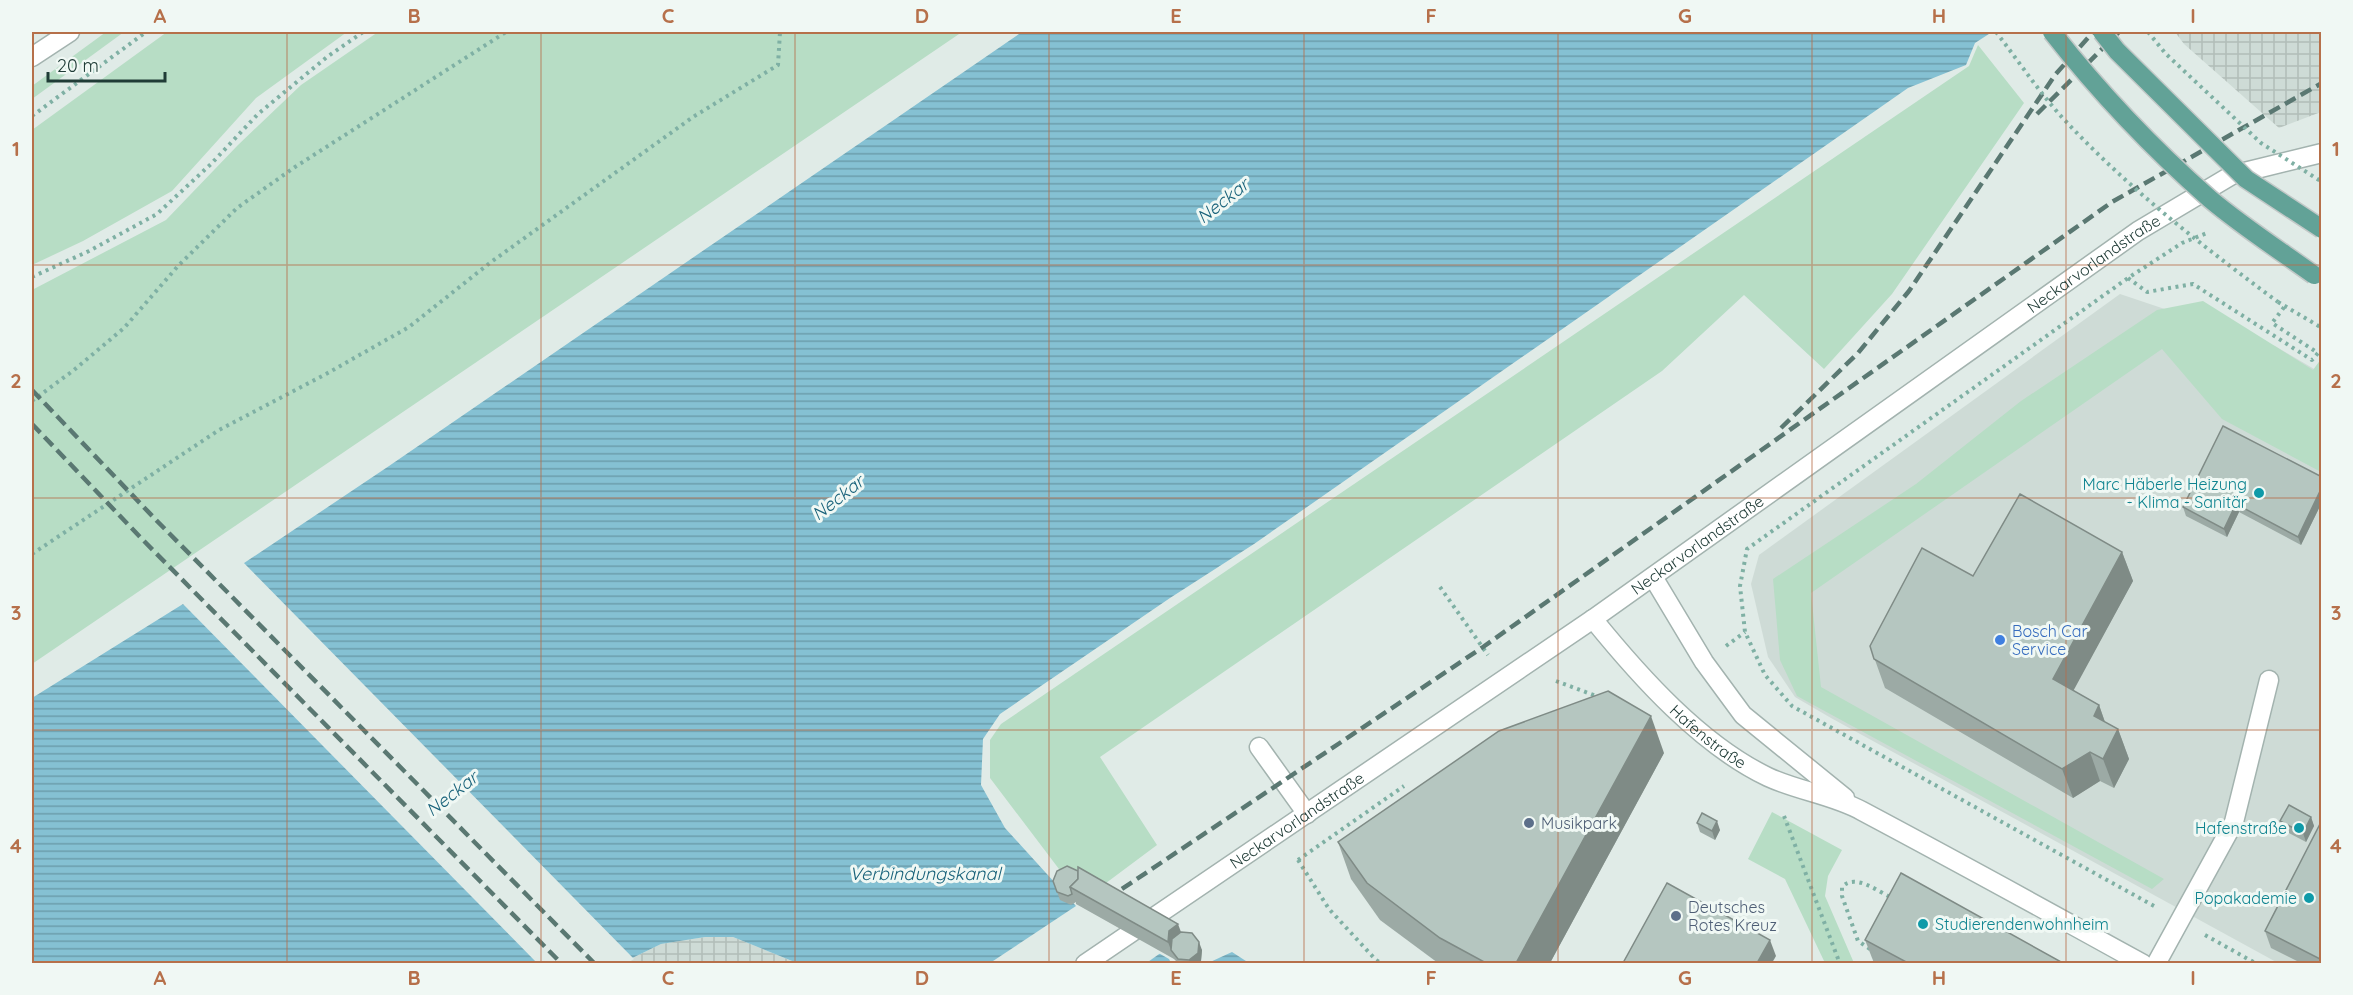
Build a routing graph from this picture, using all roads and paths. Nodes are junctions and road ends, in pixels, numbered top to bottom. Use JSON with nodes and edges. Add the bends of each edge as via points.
{"nodes":[{"id":1,"x":70,"y":32,"type":"edge"},
{"id":2,"x":146,"y":32,"type":"edge"},
{"id":3,"x":363,"y":32,"type":"edge"},
{"id":4,"x":506,"y":32,"type":"edge"},
{"id":5,"x":780,"y":32,"type":"edge"},
{"id":6,"x":1996,"y":32,"type":"edge"},
{"id":7,"x":2052,"y":32,"type":"edge"},
{"id":8,"x":2102,"y":32,"type":"edge"},
{"id":9,"x":2148,"y":32,"type":"edge"},
{"id":10,"x":32,"y":57,"type":"edge"},
{"id":11,"x":32,"y":116,"type":"edge"},
{"id":12,"x":2322,"y":153,"type":"edge"},
{"id":13,"x":2322,"y":182,"type":"edge"},
{"id":14,"x":2322,"y":229,"type":"edge"},
{"id":15,"x":2314,"y":275,"type":"dead end"},
{"id":16,"x":32,"y":277,"type":"edge"},
{"id":17,"x":2284,"y":306,"type":"junction"},
{"id":18,"x":2322,"y":328,"type":"edge"},
{"id":19,"x":32,"y":402,"type":"edge"},
{"id":20,"x":32,"y":554,"type":"edge"},
{"id":21,"x":1653,"y":577,"type":"junction"},
{"id":22,"x":1440,"y":587,"type":"dead end"},
{"id":23,"x":1593,"y":619,"type":"junction"},
{"id":24,"x":1506,"y":679,"type":"junction"},
{"id":25,"x":2269,"y":680,"type":"dead end"},
{"id":26,"x":1547,"y":687,"type":"dead end"},
{"id":27,"x":1608,"y":700,"type":"edge"},
{"id":28,"x":1259,"y":747,"type":"dead end"},
{"id":29,"x":1769,"y":778,"type":"junction"},
{"id":30,"x":1413,"y":780,"type":"dead end"},
{"id":31,"x":1856,"y":807,"type":"junction"},
{"id":32,"x":1307,"y":814,"type":"junction"},
{"id":33,"x":1898,"y":901,"type":"edge"},
{"id":34,"x":2179,"y":920,"type":"junction"},
{"id":35,"x":1874,"y":951,"type":"edge"},
{"id":36,"x":1085,"y":963,"type":"edge"},
{"id":37,"x":1382,"y":963,"type":"edge"},
{"id":38,"x":1840,"y":963,"type":"edge"},
{"id":39,"x":2143,"y":963,"type":"edge"},
{"id":40,"x":2156,"y":963,"type":"edge"},
{"id":41,"x":2257,"y":963,"type":"edge"}],
"edges":[{"from":1,"to":10,"type":"street"},
{"from":2,"to":11,"type":"path"},
{"from":3,"to":16,"type":"path","via":[[258,114],[157,214]]},
{"from":4,"to":19,"type":"path","via":[[237,208],[178,266],[124,328]]},
{"from":5,"to":20,"type":"path","via":[[778,66],[693,117],[635,158],[409,327],[219,430]]},
{"from":6,"to":17,"type":"path","bridge":true,"via":[[2059,114],[2120,175],[2187,234]]},
{"from":7,"to":15,"type":"main road","bridge":true,"via":[[2091,82],[2211,200]]},
{"from":8,"to":14,"type":"main road","bridge":true,"via":[[2163,99],[2246,179]]},
{"from":9,"to":13,"type":"path","bridge":true,"via":[[2166,54],[2261,143]]},
{"from":12,"to":21,"type":"street","name":"Neckarvorlandstraße","via":[[2232,175],[2138,231]]},
{"from":17,"to":18,"type":"path"},
{"from":17,"to":34,"type":"path","via":[[2272,323],[2318,353],[2312,360],[2193,284],[2147,292],[2128,279],[1747,549],[1740,586],[1745,632],[1765,675],[1792,706]]},
{"from":21,"to":23,"type":"street","name":"Neckarvorlandstraße"},
{"from":21,"to":31,"type":"street","name":"Hafenstraße","via":[[1704,662],[1743,715]]},
{"from":22,"to":24,"type":"path"},
{"from":23,"to":24,"type":"street","name":"Neckarvorlandstraße"},
{"from":23,"to":29,"type":"street","name":"Hafenstraße","via":[[1697,731]]},
{"from":24,"to":32,"type":"street","name":"Neckarvorlandstraße"},
{"from":25,"to":34,"type":"street","via":[[2234,822]]},
{"from":26,"to":27,"type":"path","via":[[1557,681]]},
{"from":28,"to":32,"type":"street"},
{"from":29,"to":31,"type":"street","name":"Hafenstraße"},
{"from":29,"to":38,"type":"path"},
{"from":30,"to":37,"type":"path","via":[[1298,860],[1329,909]]},
{"from":31,"to":39,"type":"street","name":"Hafenstraße"},
{"from":32,"to":36,"type":"street","name":"Neckarvorlandstraße"},
{"from":33,"to":35,"type":"path","via":[[1854,880],[1842,887],[1858,941]]},
{"from":34,"to":40,"type":"street"},
{"from":34,"to":41,"type":"path"}]}
